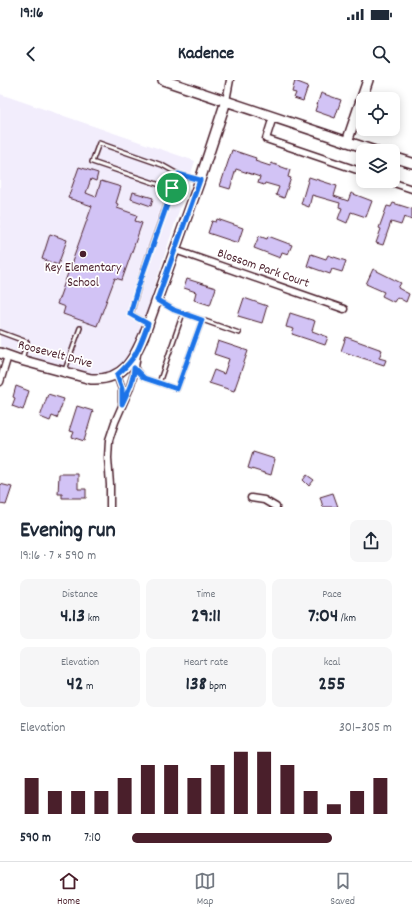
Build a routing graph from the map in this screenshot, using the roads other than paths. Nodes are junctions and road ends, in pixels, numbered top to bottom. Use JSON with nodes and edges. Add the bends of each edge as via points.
{"nodes":[{"id":1,"x":163,"y":80,"type":"edge"},
{"id":2,"x":230,"y":80,"type":"edge"},
{"id":3,"x":368,"y":80,"type":"edge"},
{"id":4,"x":226,"y":100,"type":"junction"},
{"id":5,"x":273,"y":117,"type":"junction"},
{"id":6,"x":347,"y":142,"type":"junction"},
{"id":7,"x":356,"y":145,"type":"edge"},
{"id":8,"x":400,"y":160,"type":"edge"},
{"id":9,"x":412,"y":164,"type":"edge"},
{"id":10,"x":356,"y":170,"type":"edge"},
{"id":11,"x":178,"y":174,"type":"junction"},
{"id":12,"x":200,"y":180,"type":"junction"},
{"id":13,"x":400,"y":185,"type":"edge"},
{"id":14,"x":172,"y":188,"type":"junction"},
{"id":15,"x":412,"y":189,"type":"edge"},
{"id":16,"x":174,"y":250,"type":"junction"},
{"id":17,"x":157,"y":300,"type":"junction"},
{"id":18,"x":344,"y":309,"type":"dead end"},
{"id":19,"x":183,"y":313,"type":"junction"},
{"id":20,"x":202,"y":320,"type":"junction"},
{"id":21,"x":148,"y":324,"type":"junction"},
{"id":22,"x":80,"y":328,"type":"dead end"},
{"id":23,"x":0,"y":332,"type":"edge"},
{"id":24,"x":239,"y":332,"type":"dead end"},
{"id":25,"x":4,"y":354,"type":"edge"},
{"id":26,"x":137,"y":354,"type":"junction"},
{"id":27,"x":22,"y":360,"type":"junction"},
{"id":28,"x":134,"y":368,"type":"junction"},
{"id":29,"x":64,"y":372,"type":"junction"},
{"id":30,"x":117,"y":375,"type":"junction"},
{"id":31,"x":0,"y":382,"type":"edge"},
{"id":32,"x":159,"y":383,"type":"junction"},
{"id":33,"x":122,"y":404,"type":"junction"},
{"id":34,"x":251,"y":498,"type":"dead end"},
{"id":35,"x":110,"y":507,"type":"edge"},
{"id":36,"x":276,"y":507,"type":"edge"}],
"edges":[{"from":1,"to":4,"type":"street"},
{"from":2,"to":4,"type":"street"},
{"from":3,"to":6,"type":"street"},
{"from":4,"to":5,"type":"street"},
{"from":4,"to":12,"type":"street","name":"Roosevelt Drive"},
{"from":5,"to":6,"type":"street"},
{"from":5,"to":10,"type":"street","via":[[266,139]]},
{"from":6,"to":7,"type":"street"},
{"from":8,"to":9,"type":"street"},
{"from":11,"to":12,"type":"lane"},
{"from":11,"to":14,"type":"lane"},
{"from":11,"to":14,"type":"lane","via":[[162,165],[99,143],[92,162]]},
{"from":12,"to":16,"type":"street","name":"Roosevelt Drive"},
{"from":13,"to":15,"type":"street"},
{"from":14,"to":21,"type":"lane","via":[[130,314]]},
{"from":16,"to":17,"type":"street","name":"Roosevelt Drive"},
{"from":16,"to":18,"type":"street","name":"Blossom Park Court"},
{"from":17,"to":19,"type":"lane"},
{"from":17,"to":21,"type":"street","name":"Roosevelt Drive"},
{"from":19,"to":20,"type":"lane"},
{"from":19,"to":32,"type":"lane"},
{"from":20,"to":24,"type":"lane"},
{"from":20,"to":32,"type":"lane","via":[[177,389]]},
{"from":21,"to":26,"type":"street","name":"Roosevelt Drive"},
{"from":22,"to":29,"type":"lane"},
{"from":23,"to":27,"type":"lane","via":[[27,342]]},
{"from":25,"to":27,"type":"street","name":"Roosevelt Drive"},
{"from":25,"to":31,"type":"street"},
{"from":26,"to":28,"type":"street"},
{"from":26,"to":30,"type":"street","name":"Roosevelt Drive"},
{"from":27,"to":29,"type":"street","name":"Roosevelt Drive"},
{"from":28,"to":32,"type":"lane","via":[[144,378]]},
{"from":28,"to":33,"type":"street","via":[[131,384]]},
{"from":29,"to":30,"type":"street","name":"Roosevelt Drive","via":[[96,380]]},
{"from":30,"to":33,"type":"street","via":[[122,389]]},
{"from":33,"to":35,"type":"street","via":[[109,440]]},
{"from":34,"to":36,"type":"street","via":[[264,500]]}]}
